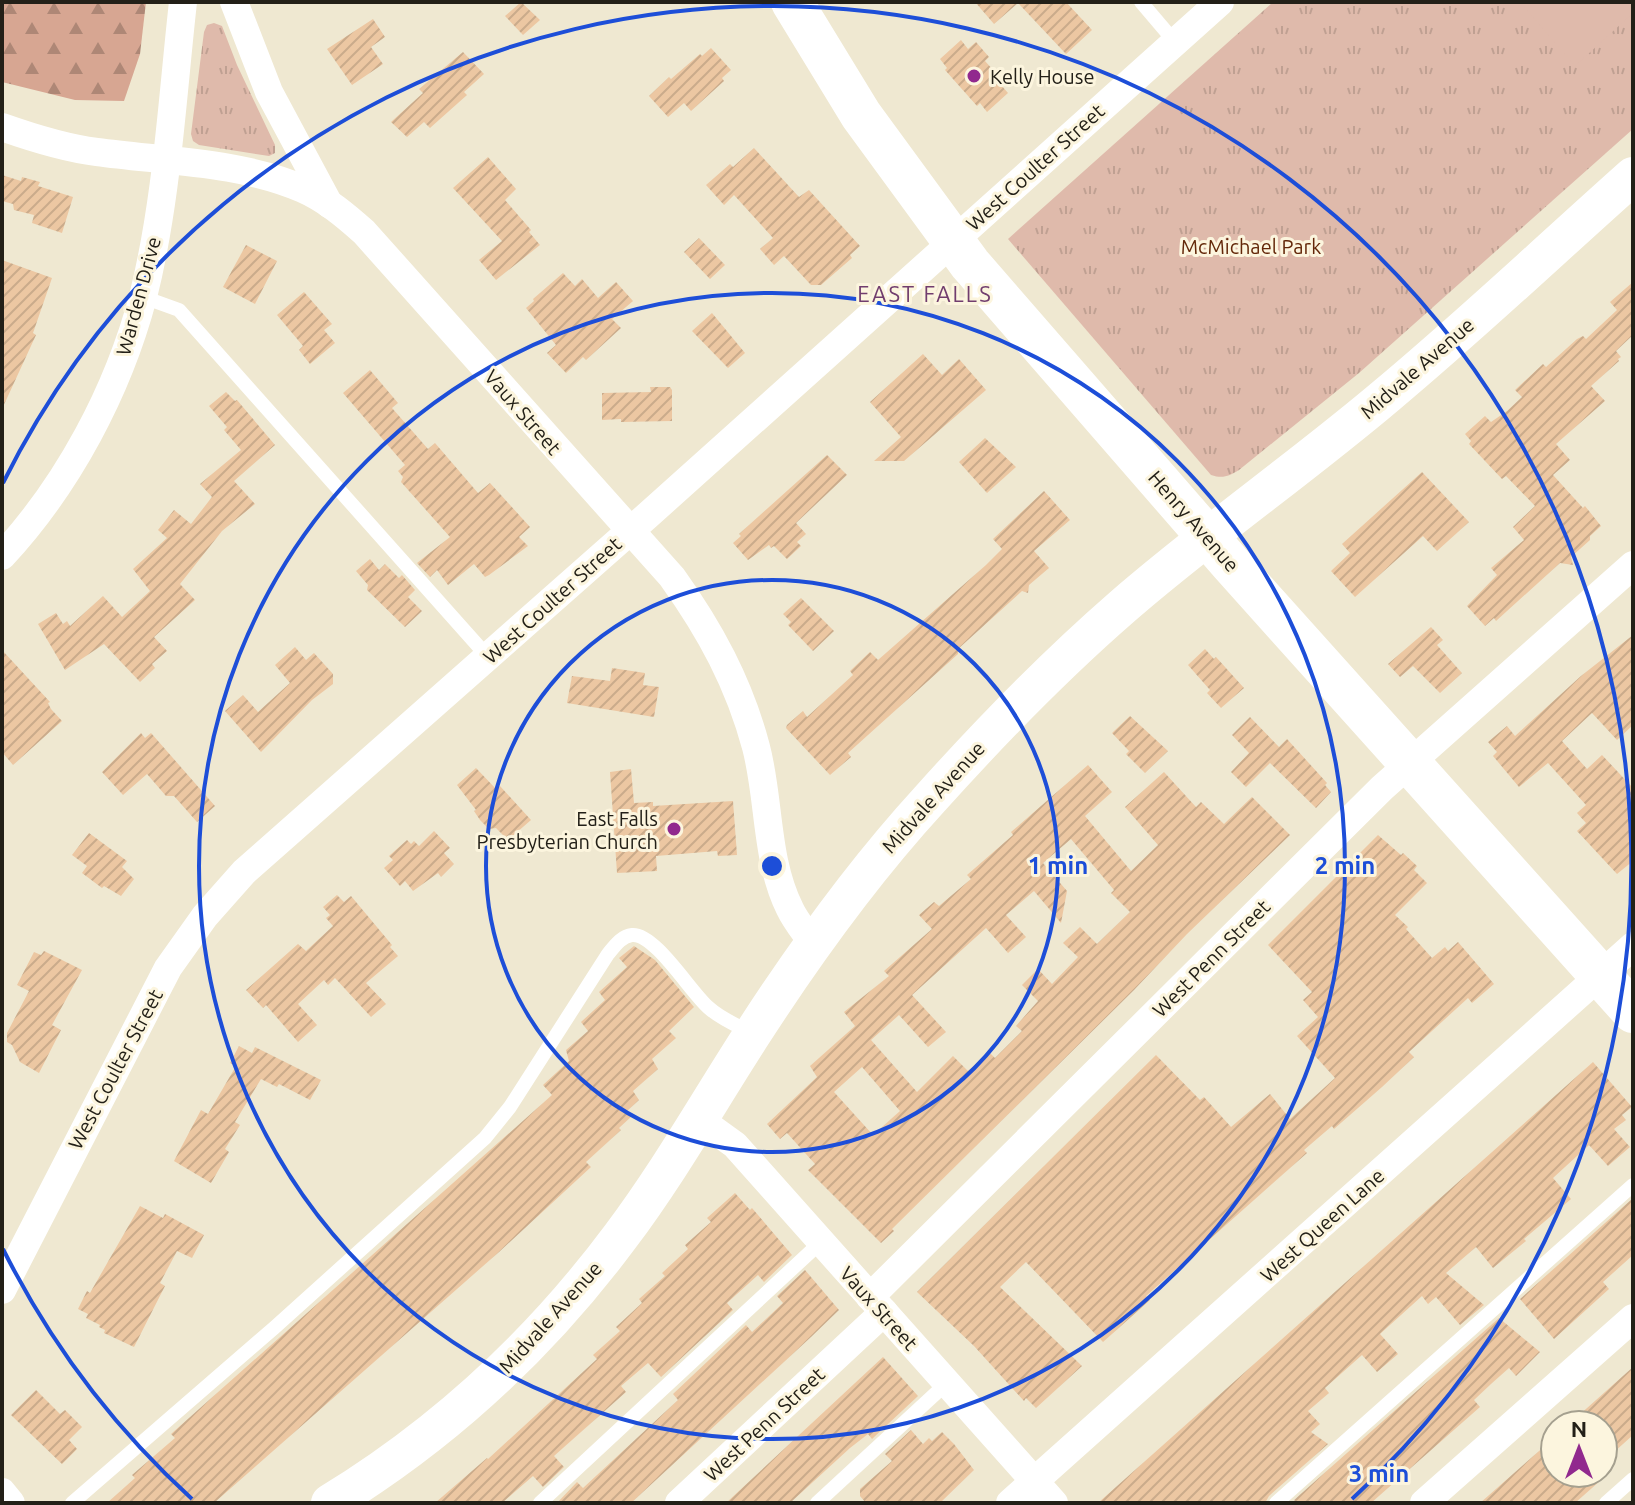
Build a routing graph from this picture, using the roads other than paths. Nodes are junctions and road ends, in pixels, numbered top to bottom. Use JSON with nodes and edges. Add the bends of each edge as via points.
{"nodes":[{"id":1,"x":183,"y":2,"type":"edge"},
{"id":2,"x":234,"y":2,"type":"edge"},
{"id":3,"x":792,"y":2,"type":"edge"},
{"id":4,"x":1141,"y":2,"type":"edge"},
{"id":5,"x":1220,"y":2,"type":"edge"},
{"id":6,"x":1175,"y":42,"type":"junction"},
{"id":7,"x":2,"y":127,"type":"edge"},
{"id":8,"x":165,"y":160,"type":"junction"},
{"id":9,"x":1633,"y":176,"type":"edge"},
{"id":10,"x":330,"y":204,"type":"junction"},
{"id":11,"x":952,"y":242,"type":"junction"},
{"id":12,"x":143,"y":297,"type":"junction"},
{"id":13,"x":629,"y":531,"type":"junction"},
{"id":14,"x":1208,"y":537,"type":"junction"},
{"id":15,"x":2,"y":556,"type":"edge"},
{"id":16,"x":1633,"y":565,"type":"edge"},
{"id":17,"x":488,"y":657,"type":"junction"},
{"id":18,"x":1410,"y":763,"type":"junction"},
{"id":19,"x":814,"y":945,"type":"junction"},
{"id":20,"x":1633,"y":946,"type":"edge"},
{"id":21,"x":1599,"y":976,"type":"junction"},
{"id":22,"x":1633,"y":1012,"type":"edge"},
{"id":23,"x":753,"y":1034,"type":"junction"},
{"id":24,"x":699,"y":1119,"type":"junction"},
{"id":25,"x":1633,"y":1185,"type":"edge"},
{"id":26,"x":821,"y":1242,"type":"junction"},
{"id":27,"x":2,"y":1290,"type":"edge"},
{"id":28,"x":877,"y":1305,"type":"junction"},
{"id":29,"x":1633,"y":1318,"type":"edge"},
{"id":30,"x":947,"y":1383,"type":"junction"},
{"id":31,"x":1633,"y":1479,"type":"edge"},
{"id":32,"x":1035,"y":1481,"type":"junction"},
{"id":33,"x":2,"y":1492,"type":"edge"},
{"id":34,"x":11,"y":1503,"type":"edge"},
{"id":35,"x":72,"y":1503,"type":"edge"},
{"id":36,"x":330,"y":1503,"type":"edge"},
{"id":37,"x":540,"y":1503,"type":"edge"},
{"id":38,"x":679,"y":1503,"type":"edge"},
{"id":39,"x":817,"y":1503,"type":"edge"},
{"id":40,"x":1010,"y":1503,"type":"edge"},
{"id":41,"x":1054,"y":1503,"type":"edge"},
{"id":42,"x":1276,"y":1503,"type":"edge"},
{"id":43,"x":1424,"y":1503,"type":"edge"},
{"id":44,"x":1606,"y":1503,"type":"edge"}],
"edges":[{"from":1,"to":8,"type":"street","name":"Warden Drive"},
{"from":2,"to":10,"type":"street","via":[[269,92]]},
{"from":3,"to":11,"type":"main road","name":"Henry Avenue","via":[[861,115]]},
{"from":4,"to":6,"type":"lane"},
{"from":5,"to":6,"type":"street","name":"West Coulter Street"},
{"from":6,"to":11,"type":"street","name":"West Coulter Street"},
{"from":7,"to":8,"type":"street","name":"Vaux Street","via":[[70,147]]},
{"from":8,"to":10,"type":"street","name":"Vaux Street","via":[[277,180]]},
{"from":8,"to":12,"type":"street","name":"Warden Drive"},
{"from":9,"to":14,"type":"street","name":"Midvale Avenue","via":[[1388,395]]},
{"from":10,"to":13,"type":"street","name":"Vaux Street","via":[[364,232]]},
{"from":11,"to":13,"type":"street","name":"West Coulter Street"},
{"from":11,"to":14,"type":"main road","name":"Henry Avenue"},
{"from":12,"to":15,"type":"street","name":"Warden Drive","via":[[119,368],[84,440],[47,501]]},
{"from":12,"to":17,"type":"lane","via":[[179,310]]},
{"from":13,"to":17,"type":"street","name":"West Coulter Street"},
{"from":13,"to":19,"type":"street","name":"Vaux Street","via":[[695,609],[731,673],[757,749],[781,888]]},
{"from":14,"to":18,"type":"main road","name":"Henry Avenue"},
{"from":14,"to":19,"type":"street","name":"Midvale Avenue","via":[[1123,606],[1012,711],[915,816]]},
{"from":16,"to":18,"type":"street","name":"West Penn Street"},
{"from":17,"to":27,"type":"street","name":"West Coulter Street","via":[[244,872],[186,940]]},
{"from":18,"to":21,"type":"main road","name":"Henry Avenue"},
{"from":18,"to":28,"type":"street","name":"West Penn Street"},
{"from":19,"to":23,"type":"street","name":"Midvale Avenue"},
{"from":20,"to":21,"type":"street","name":"West Queen Lane"},
{"from":21,"to":22,"type":"main road","name":"Henry Avenue"},
{"from":21,"to":32,"type":"street","name":"West Queen Lane"},
{"from":23,"to":24,"type":"street","name":"Midvale Avenue"},
{"from":23,"to":35,"type":"lane","via":[[705,1005],[642,937],[620,941],[485,1138]]},
{"from":24,"to":26,"type":"street","name":"Vaux Street","via":[[735,1145]]},
{"from":24,"to":36,"type":"street","name":"Midvale Avenue","via":[[618,1239],[525,1349],[429,1434]]},
{"from":25,"to":42,"type":"lane"},
{"from":26,"to":28,"type":"street","name":"Vaux Street"},
{"from":26,"to":37,"type":"lane"},
{"from":28,"to":30,"type":"street","name":"Vaux Street"},
{"from":28,"to":38,"type":"street","name":"West Penn Street"},
{"from":29,"to":43,"type":"street"},
{"from":30,"to":32,"type":"street","name":"Vaux Street"},
{"from":30,"to":39,"type":"lane"},
{"from":31,"to":44,"type":"lane"},
{"from":32,"to":40,"type":"street","name":"West Queen Lane"},
{"from":32,"to":41,"type":"street","name":"Vaux Street"},
{"from":33,"to":34,"type":"street"}]}
